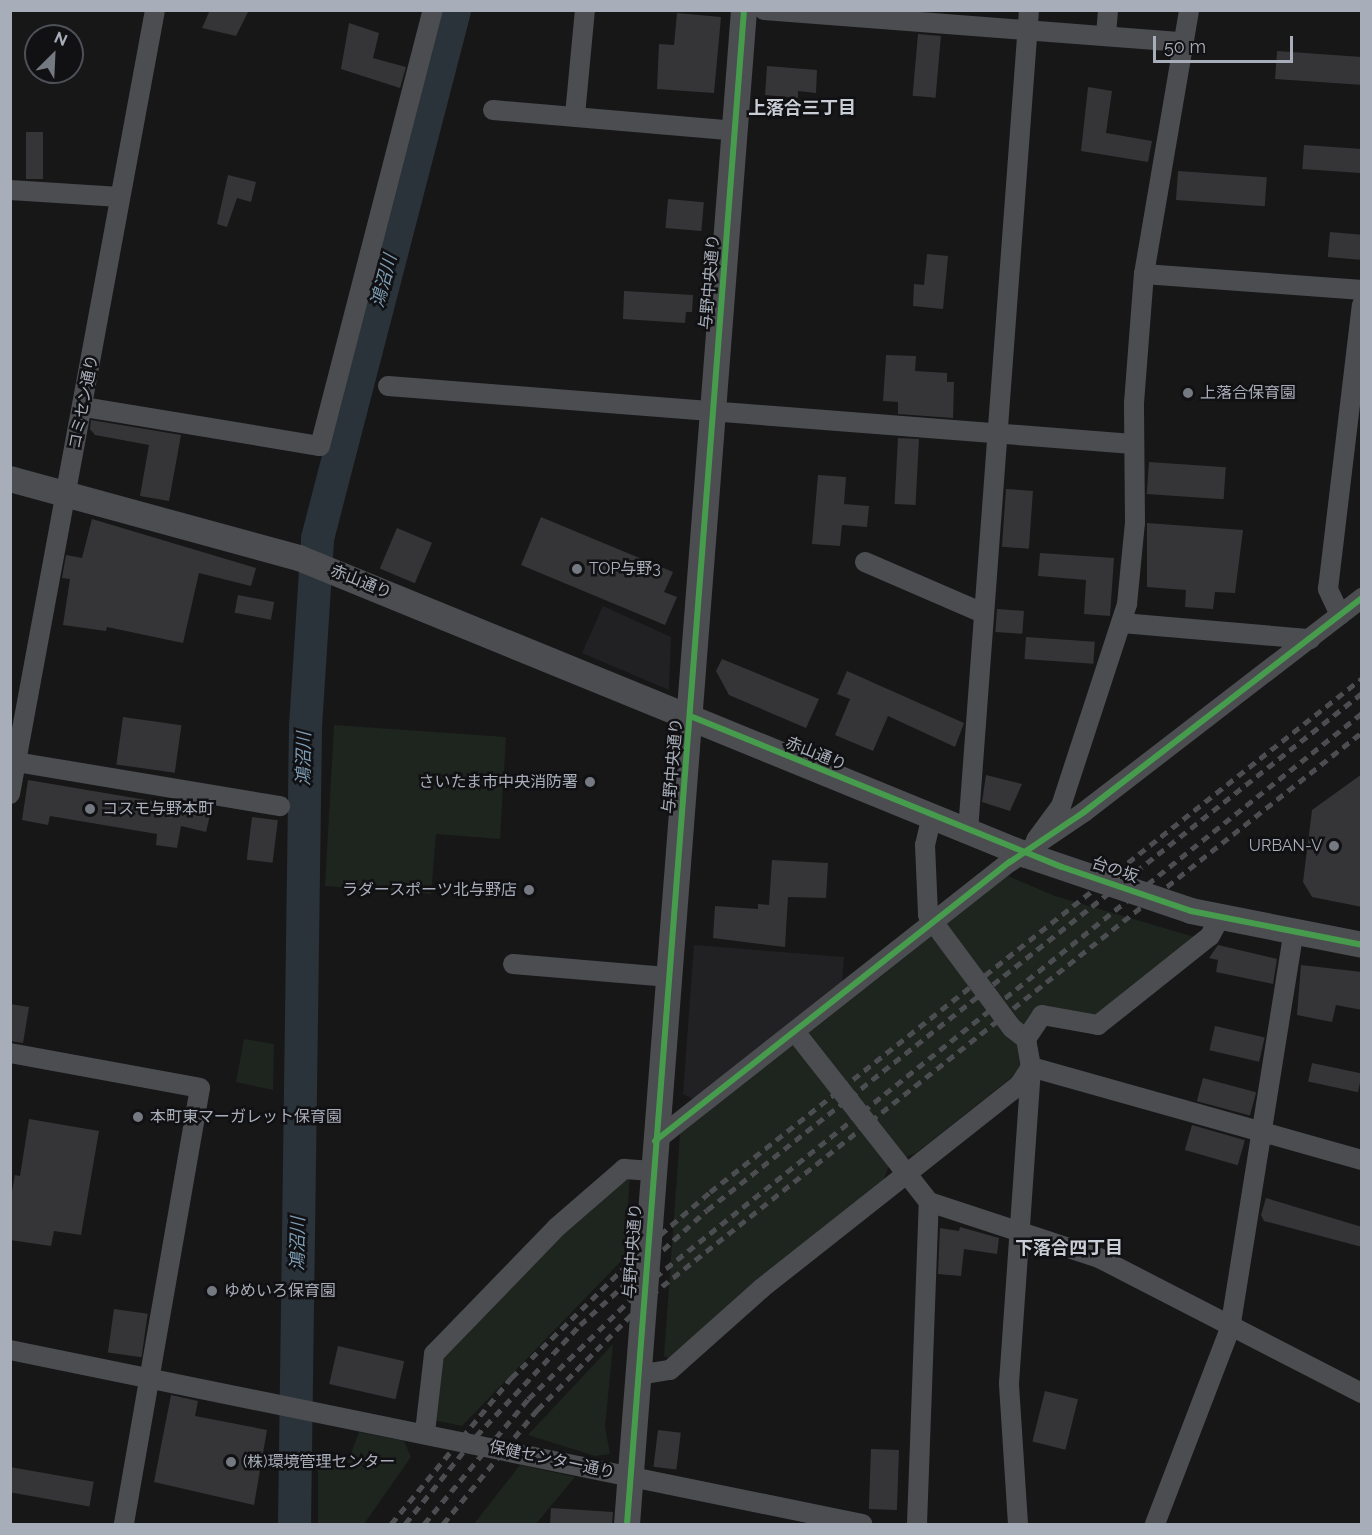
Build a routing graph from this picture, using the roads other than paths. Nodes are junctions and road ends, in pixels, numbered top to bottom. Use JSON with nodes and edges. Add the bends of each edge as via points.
{"nodes":[{"id":1,"x":155,"y":10,"type":"edge"},
{"id":2,"x":433,"y":10,"type":"edge"},
{"id":3,"x":585,"y":10,"type":"edge"},
{"id":4,"x":744,"y":10,"type":"edge"},
{"id":5,"x":764,"y":10,"type":"edge"},
{"id":6,"x":1108,"y":10,"type":"edge"},
{"id":7,"x":1189,"y":10,"type":"edge"},
{"id":8,"x":1028,"y":20,"type":"edge"},
{"id":9,"x":1106,"y":34,"type":"junction"},
{"id":10,"x":1182,"y":42,"type":"junction"},
{"id":11,"x":493,"y":110,"type":"dead end"},
{"id":12,"x":575,"y":115,"type":"junction"},
{"id":13,"x":736,"y":131,"type":"junction"},
{"id":14,"x":10,"y":190,"type":"edge"},
{"id":15,"x":120,"y":197,"type":"junction"},
{"id":16,"x":1144,"y":274,"type":"junction"},
{"id":17,"x":1362,"y":290,"type":"edge"},
{"id":18,"x":1362,"y":305,"type":"edge"},
{"id":19,"x":388,"y":386,"type":"dead end"},
{"id":20,"x":84,"y":407,"type":"junction"},
{"id":21,"x":711,"y":412,"type":"junction"},
{"id":22,"x":999,"y":434,"type":"junction"},
{"id":23,"x":1133,"y":444,"type":"junction"},
{"id":24,"x":1353,"y":449,"type":"edge"},
{"id":25,"x":10,"y":479,"type":"edge"},
{"id":26,"x":66,"y":495,"type":"junction"},
{"id":27,"x":865,"y":562,"type":"dead end"},
{"id":28,"x":1362,"y":598,"type":"edge"},
{"id":29,"x":983,"y":613,"type":"junction"},
{"id":30,"x":1340,"y":615,"type":"junction"},
{"id":31,"x":1122,"y":623,"type":"junction"},
{"id":32,"x":1310,"y":639,"type":"junction"},
{"id":33,"x":690,"y":716,"type":"junction"},
{"id":34,"x":14,"y":761,"type":"edge"},
{"id":35,"x":10,"y":794,"type":"edge"},
{"id":36,"x":280,"y":806,"type":"dead end"},
{"id":37,"x":932,"y":816,"type":"junction"},
{"id":38,"x":968,"y":831,"type":"junction"},
{"id":39,"x":1026,"y":855,"type":"junction"},
{"id":40,"x":1220,"y":917,"type":"junction"},
{"id":41,"x":932,"y":923,"type":"junction"},
{"id":42,"x":1294,"y":931,"type":"junction"},
{"id":43,"x":1362,"y":945,"type":"edge"},
{"id":44,"x":513,"y":964,"type":"dead end"},
{"id":45,"x":669,"y":977,"type":"junction"},
{"id":46,"x":796,"y":1033,"type":"junction"},
{"id":47,"x":1026,"y":1039,"type":"junction"},
{"id":48,"x":10,"y":1053,"type":"edge"},
{"id":49,"x":1031,"y":1067,"type":"junction"},
{"id":50,"x":1264,"y":1132,"type":"junction"},
{"id":51,"x":655,"y":1141,"type":"junction"},
{"id":52,"x":1362,"y":1160,"type":"edge"},
{"id":53,"x":653,"y":1171,"type":"junction"},
{"id":54,"x":906,"y":1173,"type":"junction"},
{"id":55,"x":929,"y":1202,"type":"junction"},
{"id":56,"x":1019,"y":1235,"type":"junction"},
{"id":57,"x":1230,"y":1329,"type":"junction"},
{"id":58,"x":10,"y":1350,"type":"edge"},
{"id":59,"x":151,"y":1375,"type":"junction"},
{"id":60,"x":638,"y":1376,"type":"junction"},
{"id":61,"x":1362,"y":1393,"type":"edge"},
{"id":62,"x":425,"y":1432,"type":"junction"},
{"id":63,"x":631,"y":1478,"type":"junction"},
{"id":64,"x":124,"y":1524,"type":"edge"},
{"id":65,"x":627,"y":1524,"type":"edge"},
{"id":66,"x":862,"y":1524,"type":"edge"},
{"id":67,"x":917,"y":1524,"type":"edge"},
{"id":68,"x":1018,"y":1524,"type":"edge"},
{"id":69,"x":1155,"y":1524,"type":"edge"}],
"edges":[{"from":1,"to":15,"type":"street","name":"コミセン通り"},
{"from":2,"to":20,"type":"street","via":[[320,446]]},
{"from":3,"to":12,"type":"street"},
{"from":4,"to":13,"type":"street","name":"与野中央通り"},
{"from":5,"to":8,"type":"street"},
{"from":6,"to":9,"type":"street"},
{"from":7,"to":10,"type":"street"},
{"from":8,"to":9,"type":"street"},
{"from":8,"to":22,"type":"street"},
{"from":9,"to":10,"type":"street"},
{"from":10,"to":16,"type":"street"},
{"from":11,"to":12,"type":"street"},
{"from":12,"to":13,"type":"street"},
{"from":13,"to":21,"type":"street","name":"与野中央通り"},
{"from":14,"to":15,"type":"street"},
{"from":15,"to":20,"type":"street","name":"コミセン通り"},
{"from":16,"to":17,"type":"street"},
{"from":16,"to":23,"type":"street"},
{"from":18,"to":24,"type":"street"},
{"from":19,"to":21,"type":"street"},
{"from":20,"to":26,"type":"street","name":"コミセン通り"},
{"from":21,"to":22,"type":"street"},
{"from":21,"to":33,"type":"street","name":"与野中央通り"},
{"from":22,"to":23,"type":"street"},
{"from":22,"to":29,"type":"street"},
{"from":23,"to":31,"type":"street","via":[[1135,523]]},
{"from":24,"to":30,"type":"street","via":[[1328,589]]},
{"from":25,"to":26,"type":"street","name":"赤山通り"},
{"from":26,"to":33,"type":"street","name":"赤山通り","via":[[299,558]]},
{"from":26,"to":34,"type":"street","name":"コミセン通り"},
{"from":27,"to":29,"type":"street"},
{"from":28,"to":30,"type":"street"},
{"from":29,"to":38,"type":"street"},
{"from":30,"to":32,"type":"street"},
{"from":31,"to":32,"type":"street"},
{"from":31,"to":39,"type":"street","via":[[1061,806]]},
{"from":32,"to":39,"type":"street"},
{"from":33,"to":37,"type":"street","name":"赤山通り"},
{"from":33,"to":45,"type":"street","name":"与野中央通り"},
{"from":34,"to":35,"type":"street","name":"コミセン通り"},
{"from":34,"to":36,"type":"street"},
{"from":37,"to":38,"type":"street","name":"台の坂"},
{"from":37,"to":41,"type":"street","via":[[925,845]]},
{"from":38,"to":39,"type":"street","name":"台の坂"},
{"from":39,"to":40,"type":"street","name":"台の坂"},
{"from":39,"to":41,"type":"street"},
{"from":40,"to":42,"type":"street","name":"台の坂"},
{"from":40,"to":47,"type":"street","via":[[1210,936],[1098,1025],[1042,1015]]},
{"from":41,"to":46,"type":"street"},
{"from":41,"to":47,"type":"street","via":[[1012,1028]]},
{"from":42,"to":43,"type":"street"},
{"from":42,"to":50,"type":"street"},
{"from":44,"to":45,"type":"street"},
{"from":45,"to":51,"type":"street","name":"与野中央通り"},
{"from":46,"to":51,"type":"street"},
{"from":46,"to":54,"type":"street"},
{"from":47,"to":49,"type":"street"},
{"from":48,"to":59,"type":"street","via":[[200,1088]]},
{"from":49,"to":50,"type":"street"},
{"from":49,"to":54,"type":"street","via":[[1020,1084]]},
{"from":49,"to":56,"type":"street"},
{"from":50,"to":52,"type":"street"},
{"from":50,"to":57,"type":"street"},
{"from":51,"to":53,"type":"street","name":"与野中央通り"},
{"from":53,"to":60,"type":"street","name":"与野中央通り"},
{"from":53,"to":62,"type":"street","via":[[624,1169],[549,1235],[434,1354]]},
{"from":54,"to":55,"type":"street"},
{"from":54,"to":60,"type":"street","via":[[762,1288],[670,1370]]},
{"from":55,"to":56,"type":"street"},
{"from":55,"to":67,"type":"street"},
{"from":56,"to":57,"type":"street","via":[[1099,1258]]},
{"from":56,"to":68,"type":"street","via":[[1009,1383]]},
{"from":57,"to":61,"type":"street"},
{"from":57,"to":69,"type":"street"},
{"from":58,"to":59,"type":"street"},
{"from":59,"to":62,"type":"street","name":"保健センター通り"},
{"from":59,"to":64,"type":"street"},
{"from":60,"to":63,"type":"street","name":"与野中央通り"},
{"from":62,"to":63,"type":"street","name":"保健センター通り"},
{"from":63,"to":65,"type":"street","name":"与野中央通り"},
{"from":63,"to":66,"type":"street","name":"保健センター通り"}]}
